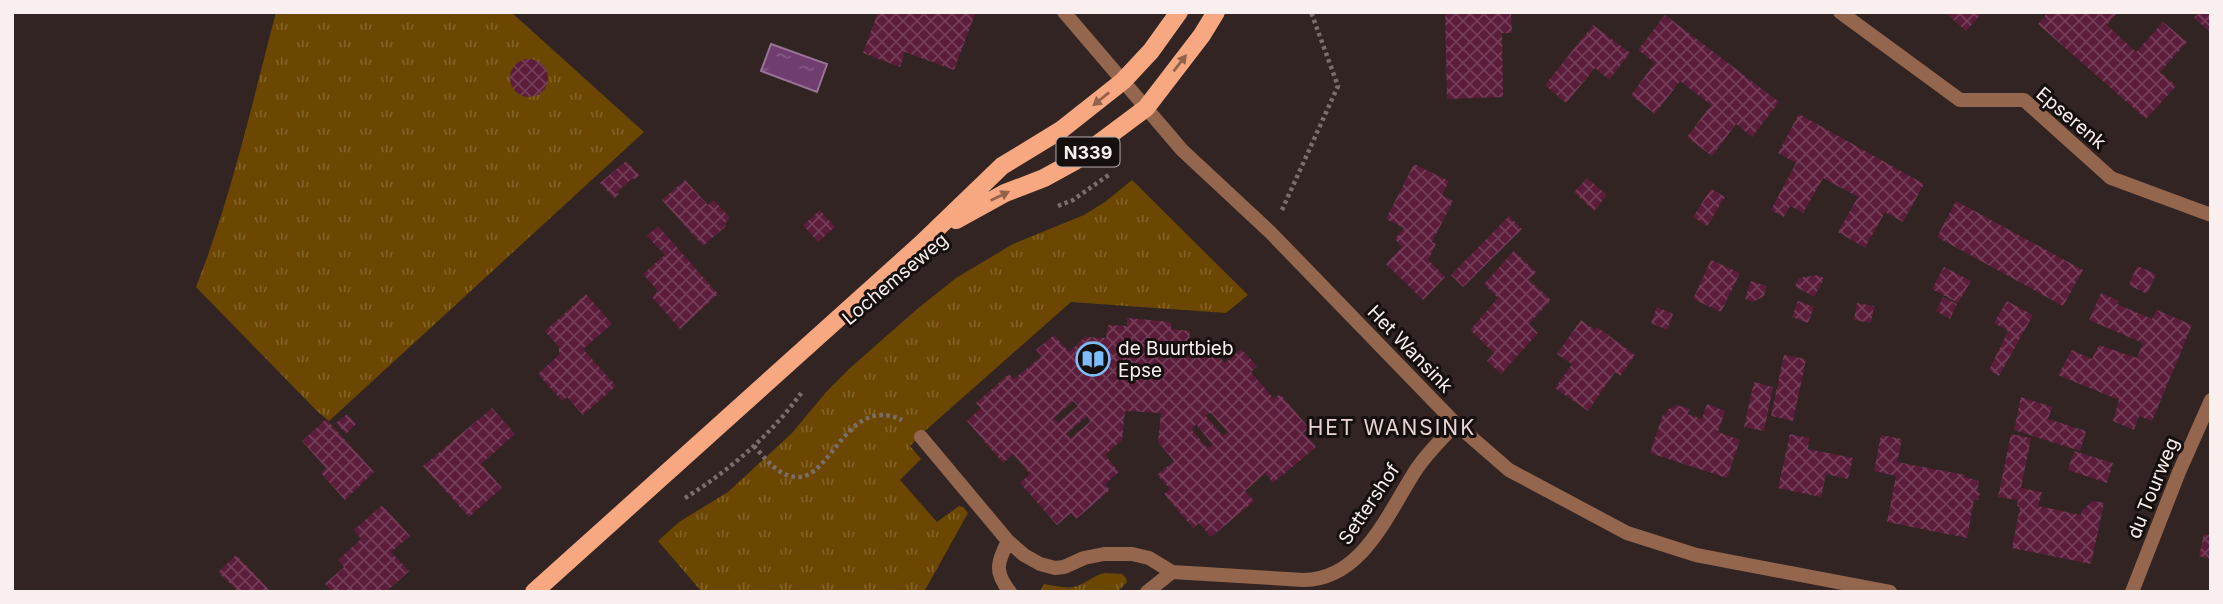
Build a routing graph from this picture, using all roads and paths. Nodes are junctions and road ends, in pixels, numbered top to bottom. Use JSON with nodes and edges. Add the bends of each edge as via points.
{"nodes":[{"id":1,"x":1064,"y":12,"type":"edge"},
{"id":2,"x":1180,"y":12,"type":"edge"},
{"id":3,"x":1216,"y":12,"type":"edge"},
{"id":4,"x":1311,"y":12,"type":"edge"},
{"id":5,"x":1840,"y":12,"type":"edge"},
{"id":6,"x":1123,"y":81,"type":"junction"},
{"id":7,"x":1146,"y":108,"type":"junction"},
{"id":8,"x":1116,"y":169,"type":"dead end"},
{"id":9,"x":1051,"y":209,"type":"dead end"},
{"id":10,"x":2211,"y":215,"type":"edge"},
{"id":11,"x":1271,"y":233,"type":"junction"},
{"id":12,"x":921,"y":244,"type":"junction"},
{"id":13,"x":807,"y":386,"type":"dead end"},
{"id":14,"x":2211,"y":400,"type":"edge"},
{"id":15,"x":1456,"y":424,"type":"junction"},
{"id":16,"x":921,"y":437,"type":"joint"},
{"id":17,"x":754,"y":446,"type":"junction"},
{"id":18,"x":678,"y":502,"type":"dead end"},
{"id":19,"x":1008,"y":541,"type":"junction"},
{"id":20,"x":1172,"y":572,"type":"junction"},
{"id":21,"x":534,"y":592,"type":"edge"},
{"id":22,"x":1010,"y":592,"type":"edge"},
{"id":23,"x":1147,"y":592,"type":"edge"},
{"id":24,"x":1890,"y":592,"type":"edge"},
{"id":25,"x":2132,"y":592,"type":"edge"}],
"edges":[{"from":1,"to":6,"type":"street","name":"Het Wansink"},
{"from":2,"to":6,"type":"main road","name":"Lochemseweg","number":"N339"},
{"from":7,"to":3,"type":"main road","name":"Lochemseweg","number":"N339","one_way":true},
{"from":4,"to":11,"type":"path","via":[[1338,86]]},
{"from":5,"to":10,"type":"street","name":"Epserenk","via":[[1961,100],[2024,100],[2111,178]]},
{"from":6,"to":7,"type":"street","name":"Het Wansink"},
{"from":6,"to":12,"type":"main road","name":"Lochemseweg","number":"N339","one_way":true,"via":[[1061,130],[1002,166]]},
{"from":7,"to":11,"type":"street","name":"Het Wansink","via":[[1182,150]]},
{"from":12,"to":7,"type":"main road","name":"Lochemseweg","number":"N339","one_way":true,"via":[[970,211],[1074,161]]},
{"from":8,"to":9,"type":"path","via":[[1096,186]]},
{"from":11,"to":15,"type":"street","name":"Het Wansink"},
{"from":12,"to":21,"type":"main road","name":"Lochemseweg","number":"N339"},
{"from":13,"to":17,"type":"path"},
{"from":14,"to":25,"type":"street","name":"du Tourweg"},
{"from":15,"to":20,"type":"street","name":"Settershof","via":[[1425,457],[1368,544],[1331,576],[1304,580]]},
{"from":15,"to":24,"type":"street","name":"Het Wansink","via":[[1509,470],[1628,533],[1696,555]]},
{"from":16,"to":17,"type":"path","via":[[907,422],[894,417],[871,418],[846,433],[814,470],[799,478],[773,467]]},
{"from":16,"to":19,"type":"street","name":"Settershof"},
{"from":17,"to":18,"type":"path","via":[[713,481]]},
{"from":19,"to":20,"type":"street","name":"Settershof","via":[[1024,555],[1055,568],[1104,554],[1132,554]]},
{"from":19,"to":22,"type":"street","via":[[998,569]]},
{"from":20,"to":23,"type":"street"}]}
